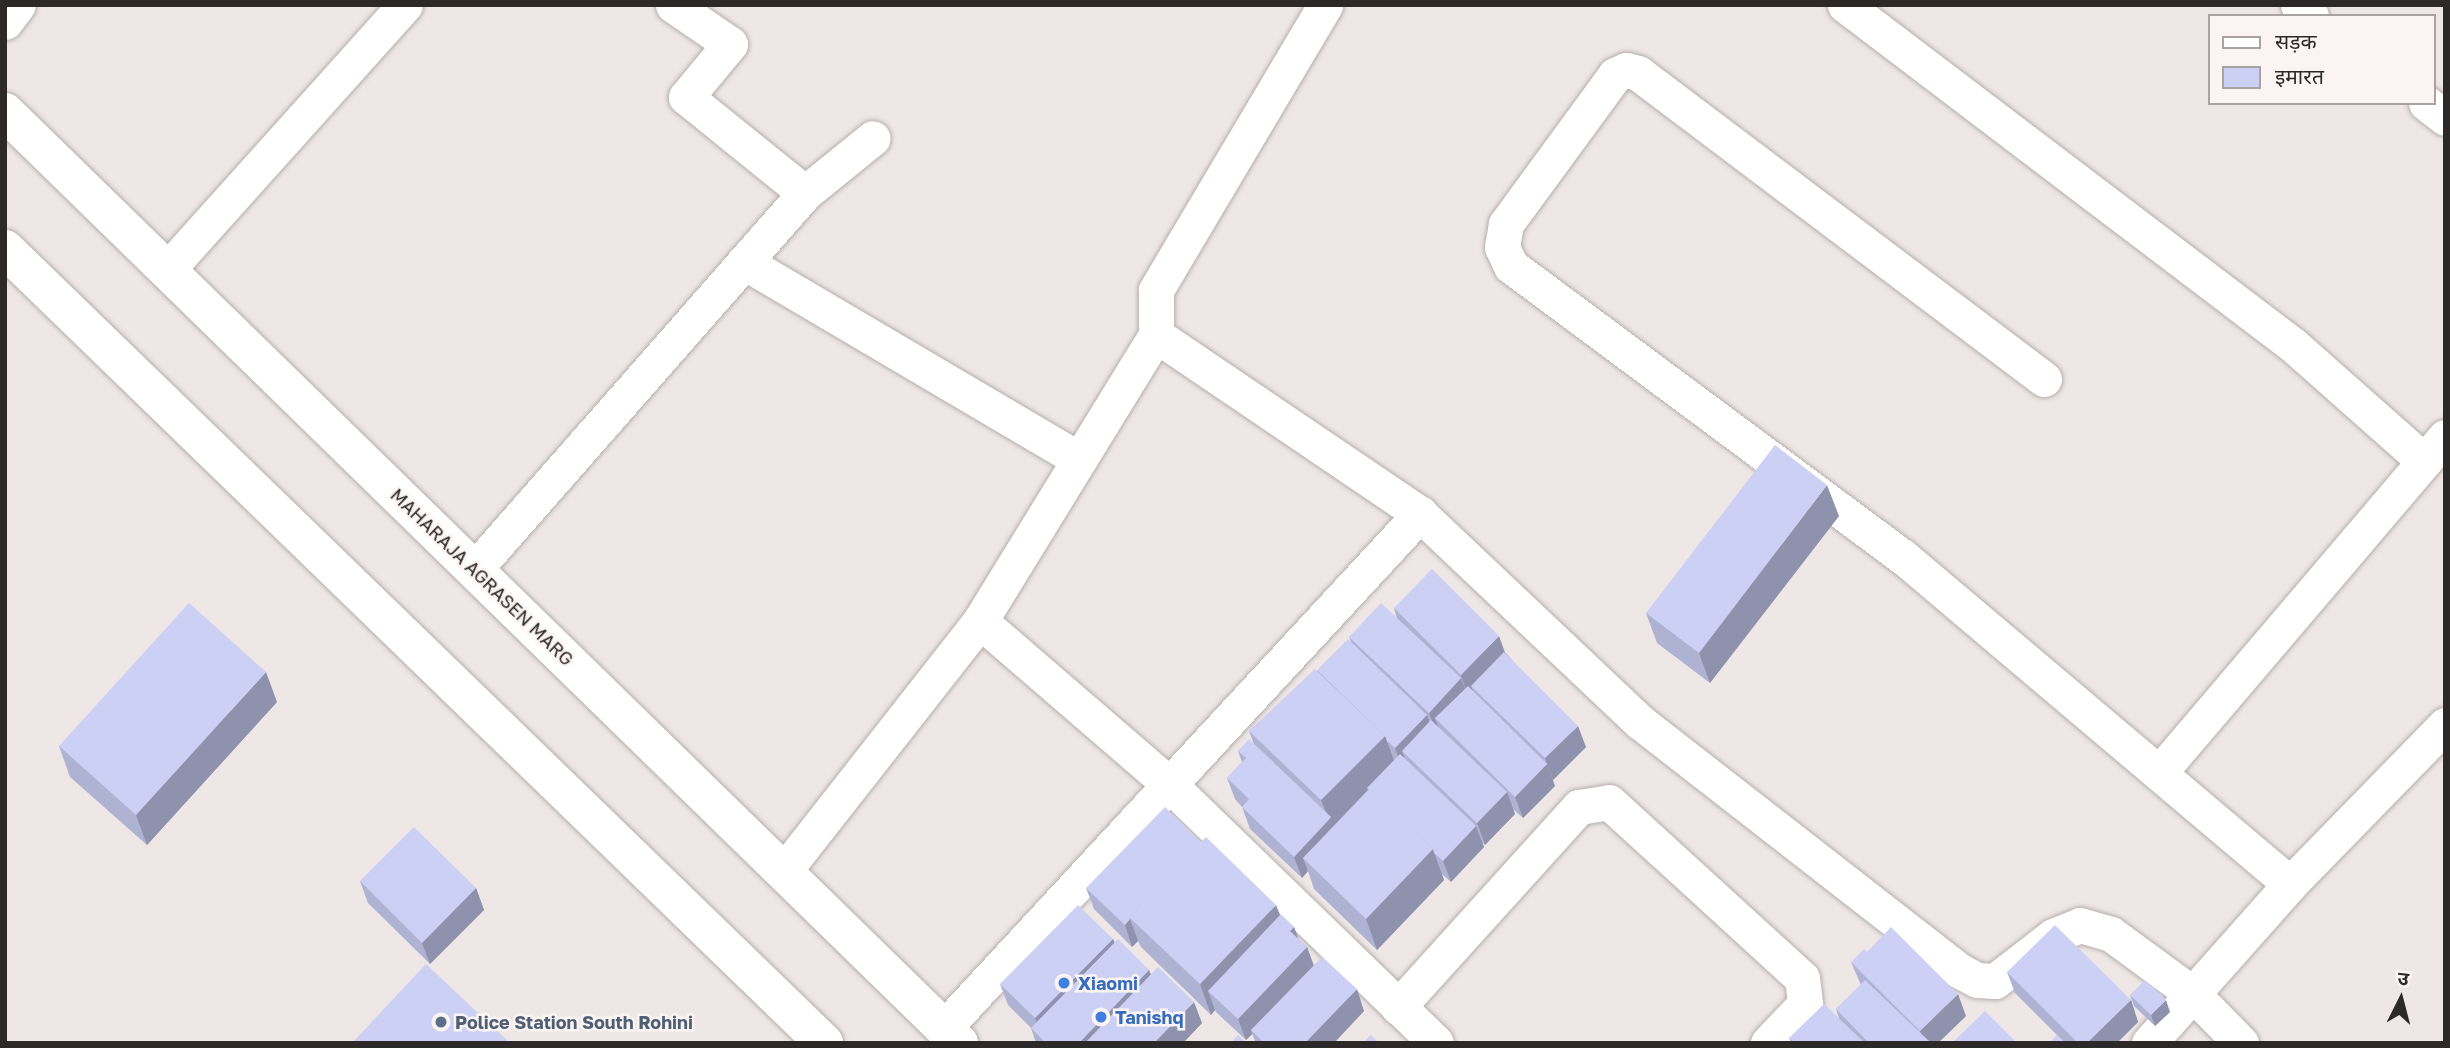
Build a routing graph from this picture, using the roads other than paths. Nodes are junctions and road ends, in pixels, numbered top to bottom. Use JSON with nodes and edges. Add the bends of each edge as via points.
{"nodes":[{"id":1,"x":18,"y":5,"type":"edge"},
{"id":2,"x":405,"y":5,"type":"edge"},
{"id":3,"x":673,"y":5,"type":"edge"},
{"id":4,"x":1325,"y":5,"type":"edge"},
{"id":5,"x":1845,"y":5,"type":"edge"},
{"id":6,"x":5,"y":22,"type":"edge"},
{"id":7,"x":2429,"y":105,"type":"edge"},
{"id":8,"x":5,"y":112,"type":"edge"},
{"id":9,"x":2445,"y":118,"type":"edge"},
{"id":10,"x":873,"y":138,"type":"dead end"},
{"id":11,"x":805,"y":192,"type":"junction"},
{"id":12,"x":5,"y":249,"type":"edge"},
{"id":13,"x":744,"y":262,"type":"junction"},
{"id":14,"x":167,"y":270,"type":"junction"},
{"id":15,"x":1156,"y":335,"type":"junction"},
{"id":16,"x":2044,"y":379,"type":"dead end"},
{"id":17,"x":2434,"y":449,"type":"edge"},
{"id":18,"x":1079,"y":459,"type":"junction"},
{"id":19,"x":1420,"y":514,"type":"junction"},
{"id":20,"x":474,"y":570,"type":"junction"},
{"id":21,"x":980,"y":621,"type":"junction"},
{"id":22,"x":2445,"y":725,"type":"edge"},
{"id":23,"x":2159,"y":773,"type":"junction"},
{"id":24,"x":1168,"y":783,"type":"junction"},
{"id":25,"x":784,"y":871,"type":"junction"},
{"id":26,"x":2290,"y":884,"type":"junction"},
{"id":27,"x":2194,"y":995,"type":"junction"},
{"id":28,"x":1398,"y":1007,"type":"junction"},
{"id":29,"x":952,"y":1035,"type":"edge"},
{"id":30,"x":824,"y":1043,"type":"edge"},
{"id":31,"x":1436,"y":1043,"type":"edge"},
{"id":32,"x":1768,"y":1043,"type":"edge"},
{"id":33,"x":2150,"y":1043,"type":"edge"},
{"id":34,"x":2241,"y":1043,"type":"edge"}],
"edges":[{"from":1,"to":6,"type":"street"},
{"from":2,"to":14,"type":"street"},
{"from":3,"to":11,"type":"street","via":[[730,44],[686,97]]},
{"from":4,"to":15,"type":"street","via":[[1156,290]]},
{"from":5,"to":17,"type":"street"},
{"from":7,"to":9,"type":"street"},
{"from":8,"to":14,"type":"street","name":"MAHARAJA AGRASEN MARG"},
{"from":10,"to":11,"type":"street"},
{"from":11,"to":13,"type":"street"},
{"from":12,"to":30,"type":"street"},
{"from":13,"to":18,"type":"street"},
{"from":13,"to":20,"type":"street"},
{"from":14,"to":20,"type":"street","name":"MAHARAJA AGRASEN MARG"},
{"from":15,"to":18,"type":"street"},
{"from":15,"to":19,"type":"street"},
{"from":16,"to":23,"type":"street","via":[[1638,73],[1626,70],[1615,75],[1506,224],[1502,247],[1511,266],[1902,556]]},
{"from":17,"to":23,"type":"street"},
{"from":18,"to":21,"type":"street"},
{"from":19,"to":24,"type":"street"},
{"from":19,"to":27,"type":"street","via":[[1640,722],[1960,971],[1977,980],[1995,981],[2053,936],[2080,925],[2110,934]]},
{"from":20,"to":25,"type":"street","name":"MAHARAJA AGRASEN MARG"},
{"from":21,"to":24,"type":"street"},
{"from":21,"to":25,"type":"street"},
{"from":22,"to":26,"type":"street"},
{"from":23,"to":26,"type":"street"},
{"from":24,"to":28,"type":"street"},
{"from":24,"to":29,"type":"street"},
{"from":25,"to":29,"type":"street","name":"MAHARAJA AGRASEN MARG"},
{"from":26,"to":27,"type":"street"},
{"from":27,"to":33,"type":"street"},
{"from":27,"to":34,"type":"street"},
{"from":28,"to":31,"type":"street"},
{"from":28,"to":32,"type":"street","via":[[1579,807],[1609,802],[1802,978],[1805,1004]]}]}
